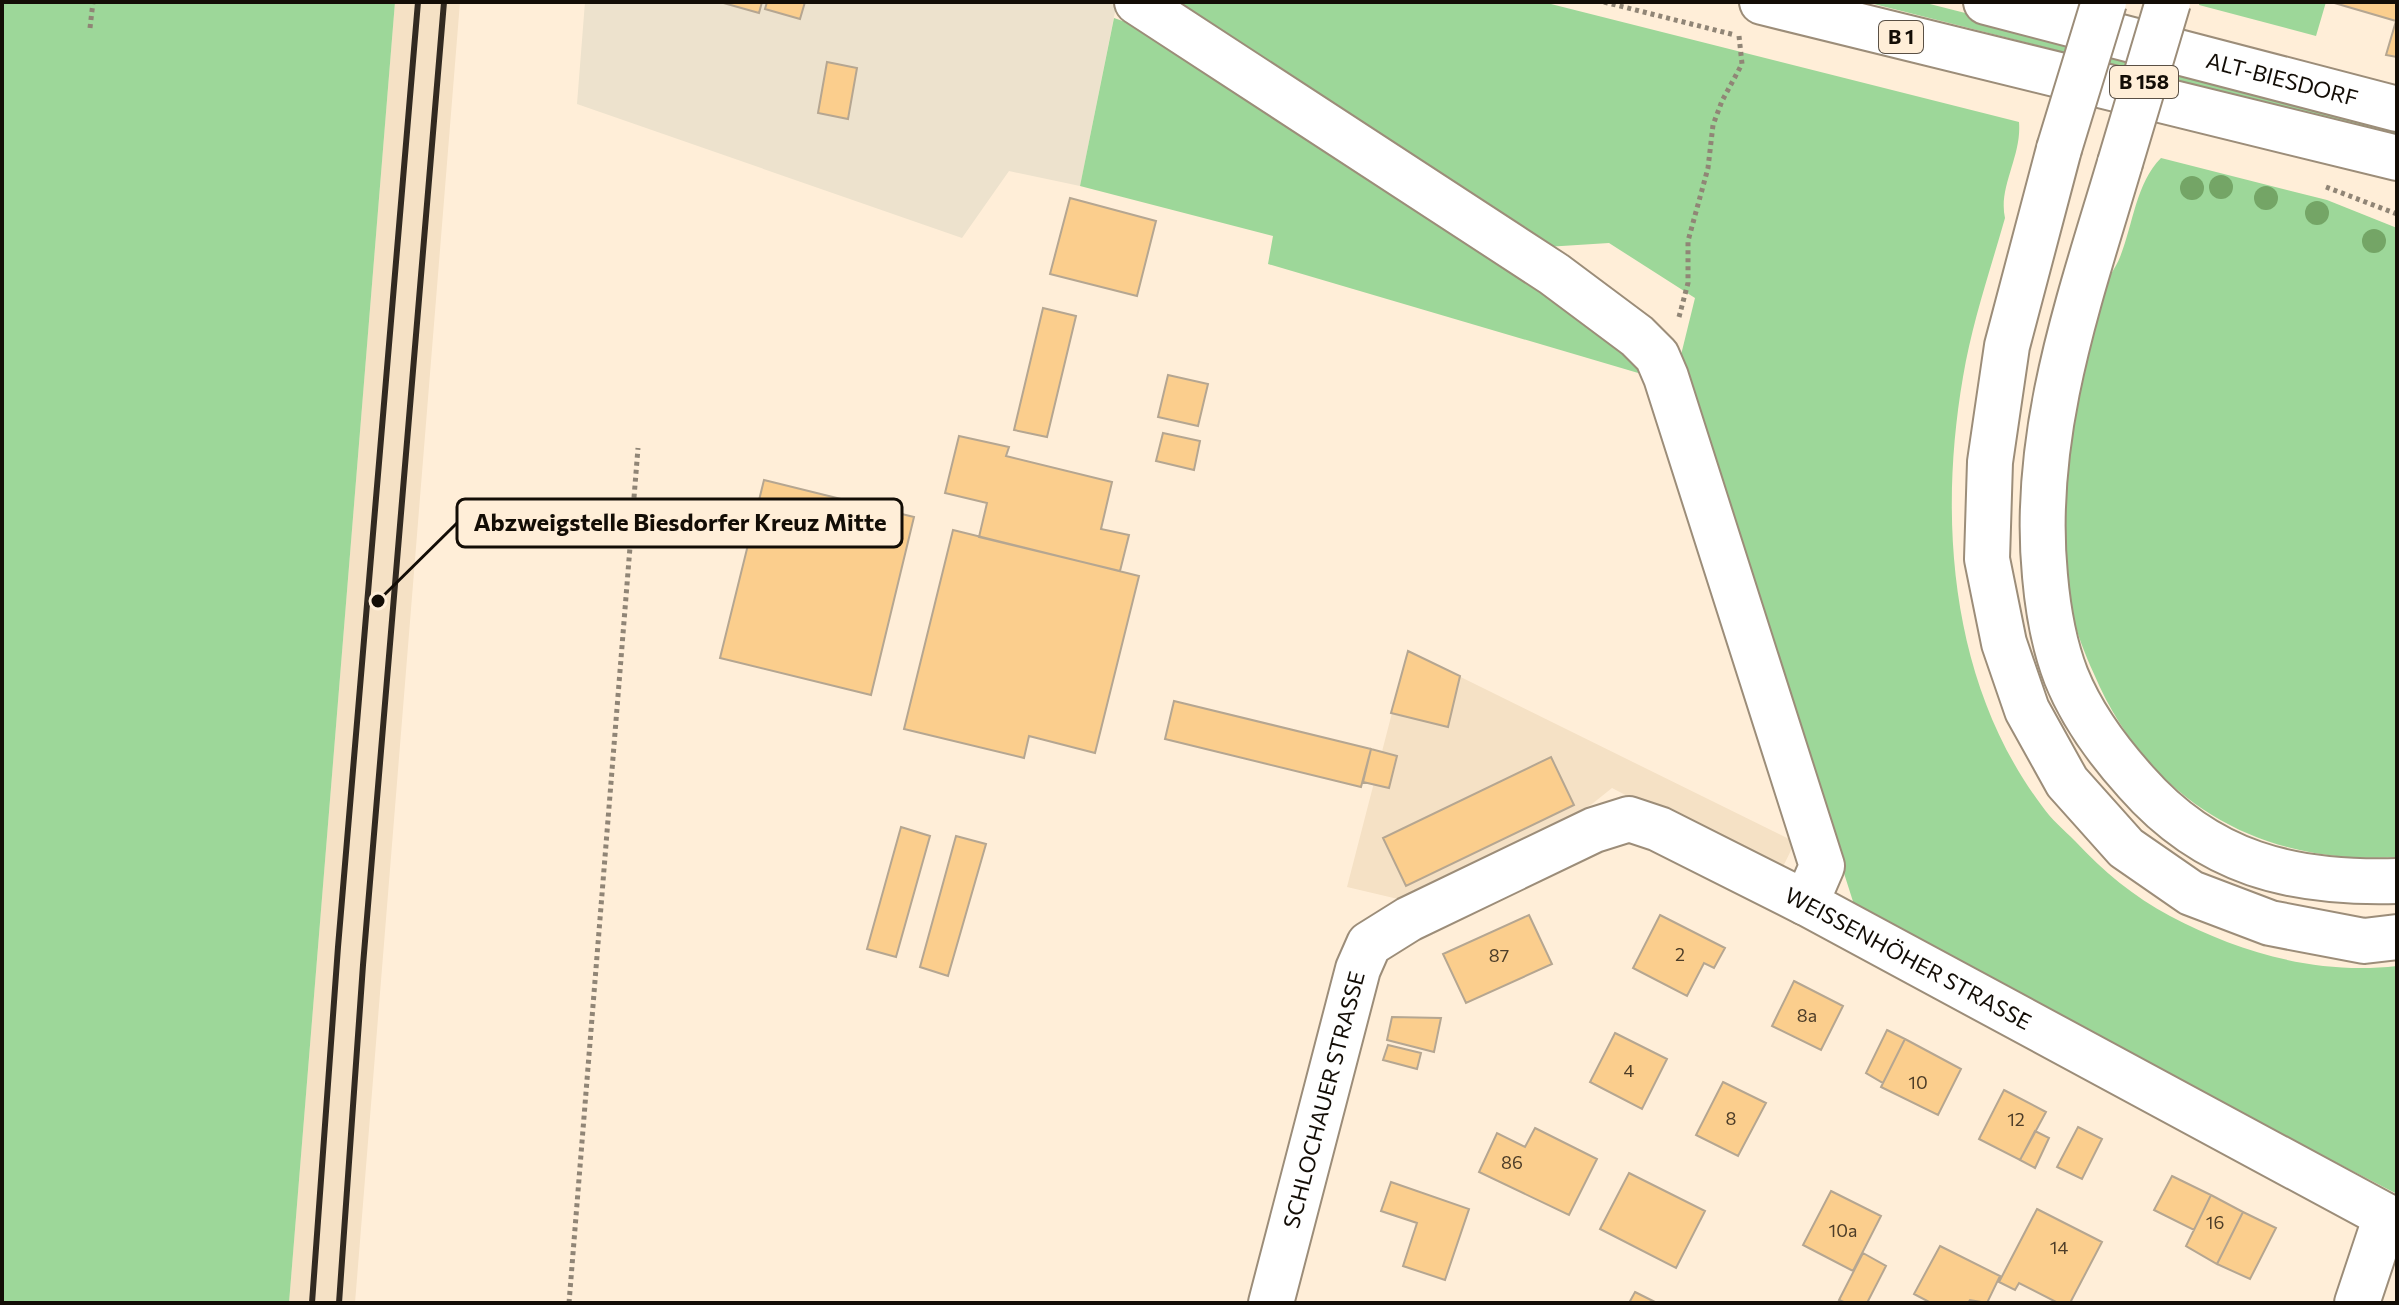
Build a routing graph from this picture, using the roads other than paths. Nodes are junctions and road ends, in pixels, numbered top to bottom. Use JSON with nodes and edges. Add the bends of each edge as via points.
{"nodes":[{"id":1,"x":1137,"y":2,"type":"edge"},
{"id":2,"x":1986,"y":2,"type":"edge"},
{"id":3,"x":2168,"y":2,"type":"edge"},
{"id":4,"x":1750,"y":19,"type":"edge"},
{"id":5,"x":2112,"y":19,"type":"edge"},
{"id":6,"x":2397,"y":109,"type":"edge"},
{"id":7,"x":2259,"y":124,"type":"junction"},
{"id":8,"x":2397,"y":158,"type":"edge"},
{"id":9,"x":2397,"y":190,"type":"edge"},
{"id":10,"x":2397,"y":881,"type":"edge"},
{"id":11,"x":1806,"y":903,"type":"junction"},
{"id":12,"x":1409,"y":919,"type":"joint"},
{"id":13,"x":2397,"y":937,"type":"edge"},
{"id":14,"x":2391,"y":1219,"type":"edge"},
{"id":15,"x":1271,"y":1303,"type":"edge"},
{"id":16,"x":2357,"y":1303,"type":"edge"}],
"edges":[{"from":1,"to":11,"type":"main road","via":[[1554,274],[1657,356],[1822,866]]},
{"from":2,"to":5,"type":"main road","name":"ALT-BIESDORF"},
{"from":3,"to":10,"type":"main road","number":"B 158","bridge":true,"via":[[2056,386],[2043,471],[2041,537],[2048,612],[2066,676],[2089,722],[2147,795],[2185,827],[2273,871],[2318,880]]},
{"from":4,"to":7,"type":"main road","number":"B 1"},
{"from":5,"to":6,"type":"main road","name":"ALT-BIESDORF"},
{"from":5,"to":13,"type":"main road","number":"B 158","bridge":true,"via":[[2059,149],[2007,346],[1990,462],[1987,559],[2004,643],[2027,710],[2067,782],[2126,848],[2191,893],[2270,923],[2364,941]]},
{"from":7,"to":8,"type":"main road","number":"B 1"},
{"from":7,"to":9,"type":"main road"},
{"from":11,"to":12,"type":"main road","name":"WEISSENHÖHER STRASSE","via":[[1629,819],[1594,830]]},
{"from":11,"to":14,"type":"main road","name":"WEISSENHÖHER STRASSE"},
{"from":12,"to":15,"type":"main road","name":"SCHLOCHAUER STRASSE","via":[[1369,944],[1358,969]]},
{"from":14,"to":16,"type":"main road"}]}
